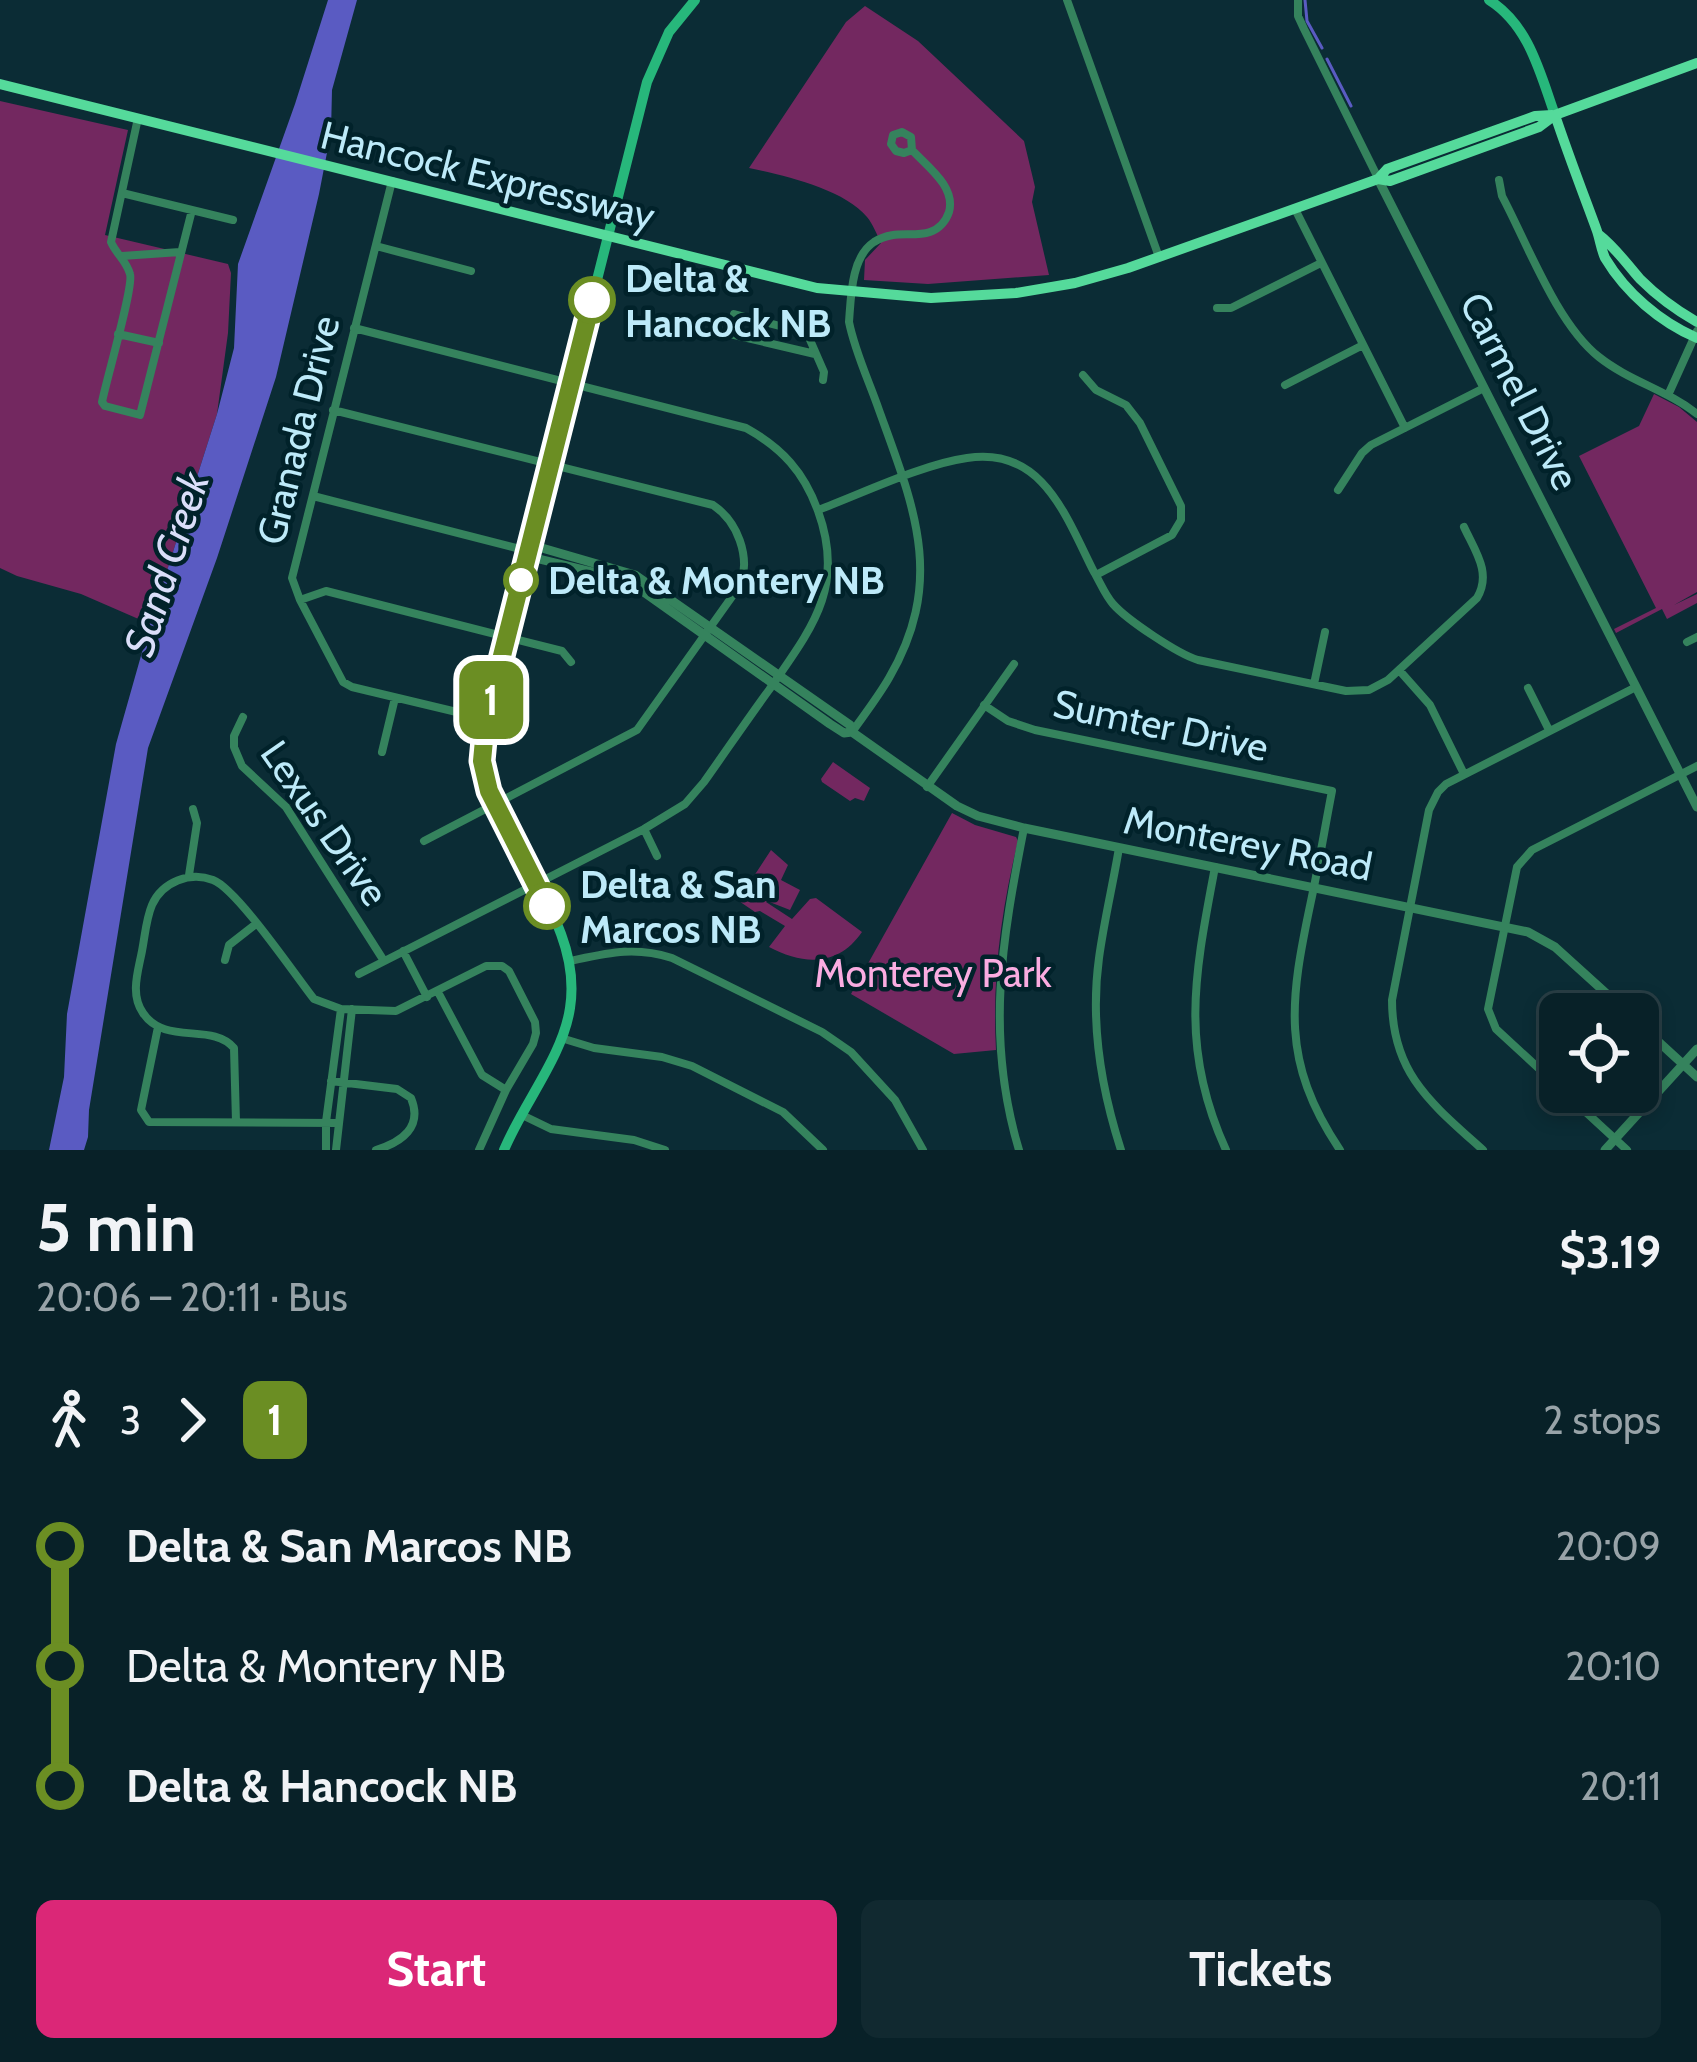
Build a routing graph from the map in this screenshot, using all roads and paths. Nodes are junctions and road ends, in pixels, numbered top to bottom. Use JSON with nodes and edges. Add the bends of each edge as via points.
{"nodes":[{"id":1,"x":695,"y":0,"type":"edge"},
{"id":2,"x":1067,"y":0,"type":"edge"},
{"id":3,"x":1298,"y":0,"type":"edge"},
{"id":4,"x":1489,"y":0,"type":"edge"},
{"id":5,"x":1697,"y":63,"type":"edge"},
{"id":6,"x":0,"y":84,"type":"edge"},
{"id":7,"x":1556,"y":115,"type":"junction"},
{"id":8,"x":138,"y":118,"type":"junction"},
{"id":9,"x":912,"y":150,"type":"dead end"},
{"id":10,"x":1378,"y":179,"type":"junction"},
{"id":11,"x":1498,"y":180,"type":"dead end"},
{"id":12,"x":392,"y":182,"type":"junction"},
{"id":13,"x":122,"y":193,"type":"junction"},
{"id":14,"x":1294,"y":208,"type":"junction"},
{"id":15,"x":191,"y":210,"type":"junction"},
{"id":16,"x":233,"y":220,"type":"dead end"},
{"id":17,"x":608,"y":236,"type":"junction"},
{"id":18,"x":376,"y":246,"type":"junction"},
{"id":19,"x":181,"y":252,"type":"junction"},
{"id":20,"x":122,"y":256,"type":"junction"},
{"id":21,"x":1159,"y":257,"type":"junction"},
{"id":22,"x":1321,"y":262,"type":"junction"},
{"id":23,"x":471,"y":271,"type":"dead end"},
{"id":24,"x":852,"y":293,"type":"junction"},
{"id":25,"x":1217,"y":308,"type":"dead end"},
{"id":26,"x":734,"y":314,"type":"dead end"},
{"id":27,"x":354,"y":328,"type":"junction"},
{"id":28,"x":1697,"y":332,"type":"edge"},
{"id":29,"x":118,"y":334,"type":"junction"},
{"id":30,"x":730,"y":334,"type":"dead end"},
{"id":31,"x":159,"y":343,"type":"junction"},
{"id":32,"x":1363,"y":345,"type":"junction"},
{"id":33,"x":817,"y":354,"type":"junction"},
{"id":34,"x":1083,"y":375,"type":"dead end"},
{"id":35,"x":823,"y":380,"type":"dead end"},
{"id":36,"x":572,"y":383,"type":"junction"},
{"id":37,"x":1285,"y":386,"type":"dead end"},
{"id":38,"x":1484,"y":388,"type":"junction"},
{"id":39,"x":1669,"y":393,"type":"junction"},
{"id":40,"x":333,"y":410,"type":"junction"},
{"id":41,"x":1697,"y":414,"type":"edge"},
{"id":42,"x":1405,"y":428,"type":"junction"},
{"id":43,"x":551,"y":464,"type":"junction"},
{"id":44,"x":904,"y":478,"type":"junction"},
{"id":45,"x":1338,"y":490,"type":"dead end"},
{"id":46,"x":313,"y":496,"type":"junction"},
{"id":47,"x":818,"y":510,"type":"junction"},
{"id":48,"x":1464,"y":527,"type":"dead end"},
{"id":49,"x":528,"y":551,"type":"junction"},
{"id":50,"x":1096,"y":575,"type":"junction"},
{"id":51,"x":300,"y":600,"type":"junction"},
{"id":52,"x":708,"y":631,"type":"junction"},
{"id":53,"x":1325,"y":632,"type":"dead end"},
{"id":54,"x":507,"y":637,"type":"junction"},
{"id":55,"x":571,"y":662,"type":"dead end"},
{"id":56,"x":1014,"y":664,"type":"dead end"},
{"id":57,"x":1399,"y":670,"type":"junction"},
{"id":58,"x":776,"y":680,"type":"junction"},
{"id":59,"x":1315,"y":684,"type":"junction"},
{"id":60,"x":1636,"y":687,"type":"junction"},
{"id":61,"x":1528,"y":688,"type":"dead end"},
{"id":62,"x":395,"y":698,"type":"junction"},
{"id":63,"x":984,"y":705,"type":"junction"},
{"id":64,"x":243,"y":717,"type":"dead end"},
{"id":65,"x":486,"y":719,"type":"junction"},
{"id":66,"x":1549,"y":730,"type":"junction"},
{"id":67,"x":852,"y":732,"type":"junction"},
{"id":68,"x":382,"y":752,"type":"dead end"},
{"id":69,"x":1697,"y":766,"type":"edge"},
{"id":70,"x":1464,"y":774,"type":"junction"},
{"id":71,"x":1680,"y":774,"type":"junction"},
{"id":72,"x":927,"y":787,"type":"junction"},
{"id":73,"x":496,"y":804,"type":"junction"},
{"id":74,"x":1697,"y":807,"type":"edge"},
{"id":75,"x":193,"y":809,"type":"dead end"},
{"id":76,"x":644,"y":829,"type":"junction"},
{"id":77,"x":1024,"y":829,"type":"junction"},
{"id":78,"x":424,"y":841,"type":"dead end"},
{"id":79,"x":1119,"y":848,"type":"junction"},
{"id":80,"x":657,"y":856,"type":"dead end"},
{"id":81,"x":1215,"y":867,"type":"junction"},
{"id":82,"x":189,"y":875,"type":"junction"},
{"id":83,"x":536,"y":883,"type":"junction"},
{"id":84,"x":1314,"y":887,"type":"junction"},
{"id":85,"x":1410,"y":907,"type":"junction"},
{"id":86,"x":256,"y":924,"type":"junction"},
{"id":87,"x":1506,"y":926,"type":"junction"},
{"id":88,"x":403,"y":951,"type":"junction"},
{"id":89,"x":225,"y":960,"type":"dead end"},
{"id":90,"x":384,"y":961,"type":"junction"},
{"id":91,"x":570,"y":961,"type":"junction"},
{"id":92,"x":359,"y":974,"type":"dead end"},
{"id":93,"x":438,"y":992,"type":"junction"},
{"id":94,"x":1605,"y":993,"type":"edge"},
{"id":95,"x":427,"y":997,"type":"junction"},
{"id":96,"x":346,"y":1010,"type":"junction"},
{"id":97,"x":158,"y":1027,"type":"junction"},
{"id":98,"x":561,"y":1038,"type":"junction"},
{"id":99,"x":1659,"y":1042,"type":"edge"},
{"id":100,"x":1697,"y":1049,"type":"edge"},
{"id":101,"x":1683,"y":1064,"type":"junction"},
{"id":102,"x":1539,"y":1069,"type":"edge"},
{"id":103,"x":1697,"y":1077,"type":"edge"},
{"id":104,"x":337,"y":1081,"type":"junction"},
{"id":105,"x":506,"y":1090,"type":"junction"},
{"id":106,"x":908,"y":1091,"type":"dead end"},
{"id":107,"x":896,"y":1100,"type":"junction"},
{"id":108,"x":1587,"y":1113,"type":"edge"},
{"id":109,"x":520,"y":1114,"type":"junction"},
{"id":110,"x":236,"y":1122,"type":"junction"},
{"id":111,"x":332,"y":1122,"type":"junction"},
{"id":112,"x":1615,"y":1139,"type":"junction"},
{"id":113,"x":326,"y":1150,"type":"edge"},
{"id":114,"x":336,"y":1150,"type":"edge"},
{"id":115,"x":376,"y":1150,"type":"edge"},
{"id":116,"x":479,"y":1150,"type":"edge"},
{"id":117,"x":504,"y":1150,"type":"edge"},
{"id":118,"x":664,"y":1150,"type":"edge"},
{"id":119,"x":823,"y":1150,"type":"edge"},
{"id":120,"x":923,"y":1150,"type":"edge"},
{"id":121,"x":1018,"y":1150,"type":"edge"},
{"id":122,"x":1121,"y":1150,"type":"edge"},
{"id":123,"x":1226,"y":1150,"type":"edge"},
{"id":124,"x":1340,"y":1150,"type":"edge"},
{"id":125,"x":1483,"y":1150,"type":"edge"},
{"id":126,"x":1605,"y":1150,"type":"edge"},
{"id":127,"x":1627,"y":1150,"type":"edge"}],
"edges":[{"from":1,"to":17,"type":"main road","via":[[651,70]]},
{"from":2,"to":21,"type":"street"},
{"from":3,"to":10,"type":"street","name":"Carmel Drive","via":[[1298,16]]},
{"from":4,"to":7,"type":"main road","via":[[1523,34]]},
{"from":5,"to":7,"type":"main road","name":"Hancock Expressway"},
{"from":6,"to":8,"type":"main road","name":"Hancock Expressway"},
{"from":7,"to":10,"type":"main road","name":"Hancock Expressway","via":[[1457,143]]},
{"from":7,"to":28,"type":"main road","via":[[1602,253],[1634,296]]},
{"from":8,"to":12,"type":"main road","name":"Hancock Expressway"},
{"from":8,"to":13,"type":"street"},
{"from":9,"to":24,"type":"street","via":[[944,183],[946,221],[872,243]]},
{"from":10,"to":14,"type":"main road","name":"Hancock Expressway"},
{"from":10,"to":38,"type":"street","name":"Carmel Drive"},
{"from":11,"to":39,"type":"street","via":[[1576,333],[1612,366]]},
{"from":12,"to":17,"type":"main road","name":"Hancock Expressway"},
{"from":12,"to":18,"type":"street","name":"Granada Drive"},
{"from":13,"to":15,"type":"street"},
{"from":13,"to":20,"type":"street","via":[[111,242]]},
{"from":14,"to":21,"type":"main road","name":"Hancock Expressway"},
{"from":14,"to":22,"type":"street"},
{"from":15,"to":16,"type":"street"},
{"from":15,"to":19,"type":"street"},
{"from":17,"to":24,"type":"main road","name":"Hancock Expressway"},
{"from":17,"to":36,"type":"main road"},
{"from":18,"to":23,"type":"street"},
{"from":18,"to":27,"type":"street","name":"Granada Drive"},
{"from":19,"to":20,"type":"street"},
{"from":19,"to":31,"type":"street"},
{"from":20,"to":29,"type":"street","via":[[132,280]]},
{"from":21,"to":24,"type":"main road","name":"Hancock Expressway","via":[[1016,293]]},
{"from":22,"to":25,"type":"street","via":[[1232,308]]},
{"from":22,"to":32,"type":"street"},
{"from":24,"to":44,"type":"street","via":[[852,335]]},
{"from":26,"to":33,"type":"street","via":[[807,334]]},
{"from":27,"to":36,"type":"street"},
{"from":27,"to":40,"type":"street","name":"Granada Drive"},
{"from":28,"to":39,"type":"street"},
{"from":29,"to":31,"type":"street"},
{"from":29,"to":31,"type":"street","via":[[101,403],[140,416]]},
{"from":30,"to":33,"type":"street"},
{"from":32,"to":37,"type":"street"},
{"from":32,"to":42,"type":"street"},
{"from":33,"to":35,"type":"street"},
{"from":34,"to":50,"type":"street","via":[[1135,413],[1182,513],[1172,535]]},
{"from":36,"to":43,"type":"main road"},
{"from":36,"to":47,"type":"street","via":[[746,428],[792,463]]},
{"from":38,"to":42,"type":"street"},
{"from":38,"to":60,"type":"street","name":"Carmel Drive"},
{"from":39,"to":41,"type":"street"},
{"from":40,"to":43,"type":"street"},
{"from":40,"to":46,"type":"street","name":"Granada Drive"},
{"from":42,"to":45,"type":"street","via":[[1362,453]]},
{"from":43,"to":49,"type":"main road"},
{"from":43,"to":52,"type":"street","via":[[722,511],[742,548],[744,577]]},
{"from":44,"to":47,"type":"street"},
{"from":44,"to":50,"type":"street","via":[[964,458],[1024,468],[1056,498]]},
{"from":44,"to":67,"type":"street","via":[[921,550],[916,613],[897,663]]},
{"from":46,"to":49,"type":"street","name":"Monterey Road"},
{"from":46,"to":51,"type":"street","name":"Granada Drive","via":[[292,578]]},
{"from":47,"to":58,"type":"street","via":[[829,560],[825,594]]},
{"from":48,"to":57,"type":"street","via":[[1483,568],[1482,589]]},
{"from":49,"to":52,"type":"street","name":"Monterey Road","via":[[625,582]]},
{"from":49,"to":54,"type":"main road"},
{"from":50,"to":59,"type":"street","via":[[1114,606],[1189,657]]},
{"from":51,"to":54,"type":"street","via":[[326,591]]},
{"from":51,"to":62,"type":"street","name":"Granada Drive","via":[[343,682]]},
{"from":52,"to":58,"type":"street","name":"Monterey Road"},
{"from":52,"to":73,"type":"street","via":[[637,730]]},
{"from":53,"to":59,"type":"street"},
{"from":54,"to":55,"type":"street","via":[[562,651]]},
{"from":54,"to":65,"type":"main road"},
{"from":56,"to":63,"type":"street"},
{"from":57,"to":59,"type":"street","via":[[1369,690]]},
{"from":57,"to":70,"type":"street","via":[[1430,705]]},
{"from":58,"to":67,"type":"street","name":"Monterey Road"},
{"from":58,"to":76,"type":"street","via":[[693,795]]},
{"from":60,"to":66,"type":"street"},
{"from":60,"to":71,"type":"street","name":"Carmel Drive"},
{"from":61,"to":66,"type":"street"},
{"from":62,"to":65,"type":"street","name":"Granada Drive"},
{"from":62,"to":68,"type":"street"},
{"from":63,"to":72,"type":"street"},
{"from":63,"to":84,"type":"street","name":"Sumter Drive","via":[[1019,726],[1332,790]]},
{"from":64,"to":90,"type":"street","name":"Lexus Drive","via":[[234,736],[242,766],[286,807]]},
{"from":65,"to":73,"type":"main road","via":[[482,761]]},
{"from":66,"to":70,"type":"street"},
{"from":67,"to":72,"type":"street","name":"Monterey Road"},
{"from":69,"to":71,"type":"street"},
{"from":70,"to":85,"type":"street","via":[[1433,800]]},
{"from":71,"to":74,"type":"street","name":"Carmel Drive"},
{"from":71,"to":87,"type":"street","via":[[1532,850],[1517,868]]},
{"from":72,"to":77,"type":"street","name":"Monterey Road","via":[[978,816]]},
{"from":73,"to":78,"type":"street"},
{"from":73,"to":83,"type":"main road"},
{"from":75,"to":82,"type":"street"},
{"from":76,"to":80,"type":"street"},
{"from":76,"to":83,"type":"street"},
{"from":77,"to":79,"type":"street","name":"Monterey Road"},
{"from":77,"to":121,"type":"street","via":[[999,982]]},
{"from":79,"to":81,"type":"street","name":"Monterey Road"},
{"from":79,"to":122,"type":"street","via":[[1096,1007],[1102,1077]]},
{"from":81,"to":84,"type":"street","name":"Monterey Road"},
{"from":81,"to":123,"type":"street","via":[[1194,1035]]},
{"from":82,"to":86,"type":"street","via":[[223,885]]},
{"from":82,"to":97,"type":"street","via":[[151,907],[135,994]]},
{"from":83,"to":88,"type":"street"},
{"from":83,"to":91,"type":"main road"},
{"from":84,"to":85,"type":"street","name":"Monterey Road"},
{"from":84,"to":124,"type":"street","via":[[1293,1022],[1310,1096]]},
{"from":85,"to":87,"type":"street","name":"Monterey Road"},
{"from":85,"to":125,"type":"street","via":[[1392,1000],[1398,1051],[1422,1092]]},
{"from":86,"to":89,"type":"street","via":[[229,945]]},
{"from":86,"to":96,"type":"street","via":[[314,999]]},
{"from":87,"to":94,"type":"street","name":"Monterey Road","via":[[1555,947]]},
{"from":87,"to":102,"type":"street","via":[[1490,1019]]},
{"from":88,"to":90,"type":"street"},
{"from":88,"to":95,"type":"street"},
{"from":90,"to":92,"type":"street"},
{"from":91,"to":98,"type":"main road"},
{"from":91,"to":107,"type":"street","via":[[626,950],[672,958],[838,1042]]},
{"from":93,"to":95,"type":"street"},
{"from":93,"to":105,"type":"street","via":[[482,1075]]},
{"from":93,"to":105,"type":"street","via":[[486,966],[509,971],[536,1033]]},
{"from":95,"to":96,"type":"street","via":[[396,1011]]},
{"from":96,"to":104,"type":"street"},
{"from":97,"to":110,"type":"street","via":[[221,1038],[234,1048]]},
{"from":97,"to":110,"type":"street","via":[[143,1117]]},
{"from":98,"to":109,"type":"main road"},
{"from":98,"to":119,"type":"street","via":[[692,1066],[783,1112]]},
{"from":99,"to":101,"type":"street"},
{"from":100,"to":101,"type":"street"},
{"from":101,"to":103,"type":"street"},
{"from":101,"to":112,"type":"street"},
{"from":104,"to":111,"type":"street"},
{"from":104,"to":115,"type":"street","via":[[411,1098],[416,1116],[409,1132]]},
{"from":105,"to":116,"type":"street"},
{"from":106,"to":107,"type":"street"},
{"from":107,"to":120,"type":"street"},
{"from":108,"to":112,"type":"street"},
{"from":109,"to":117,"type":"main road"},
{"from":109,"to":118,"type":"street","via":[[551,1129]]},
{"from":110,"to":111,"type":"street"},
{"from":111,"to":113,"type":"street"},
{"from":111,"to":114,"type":"street"},
{"from":112,"to":126,"type":"street"},
{"from":112,"to":127,"type":"street"}]}
